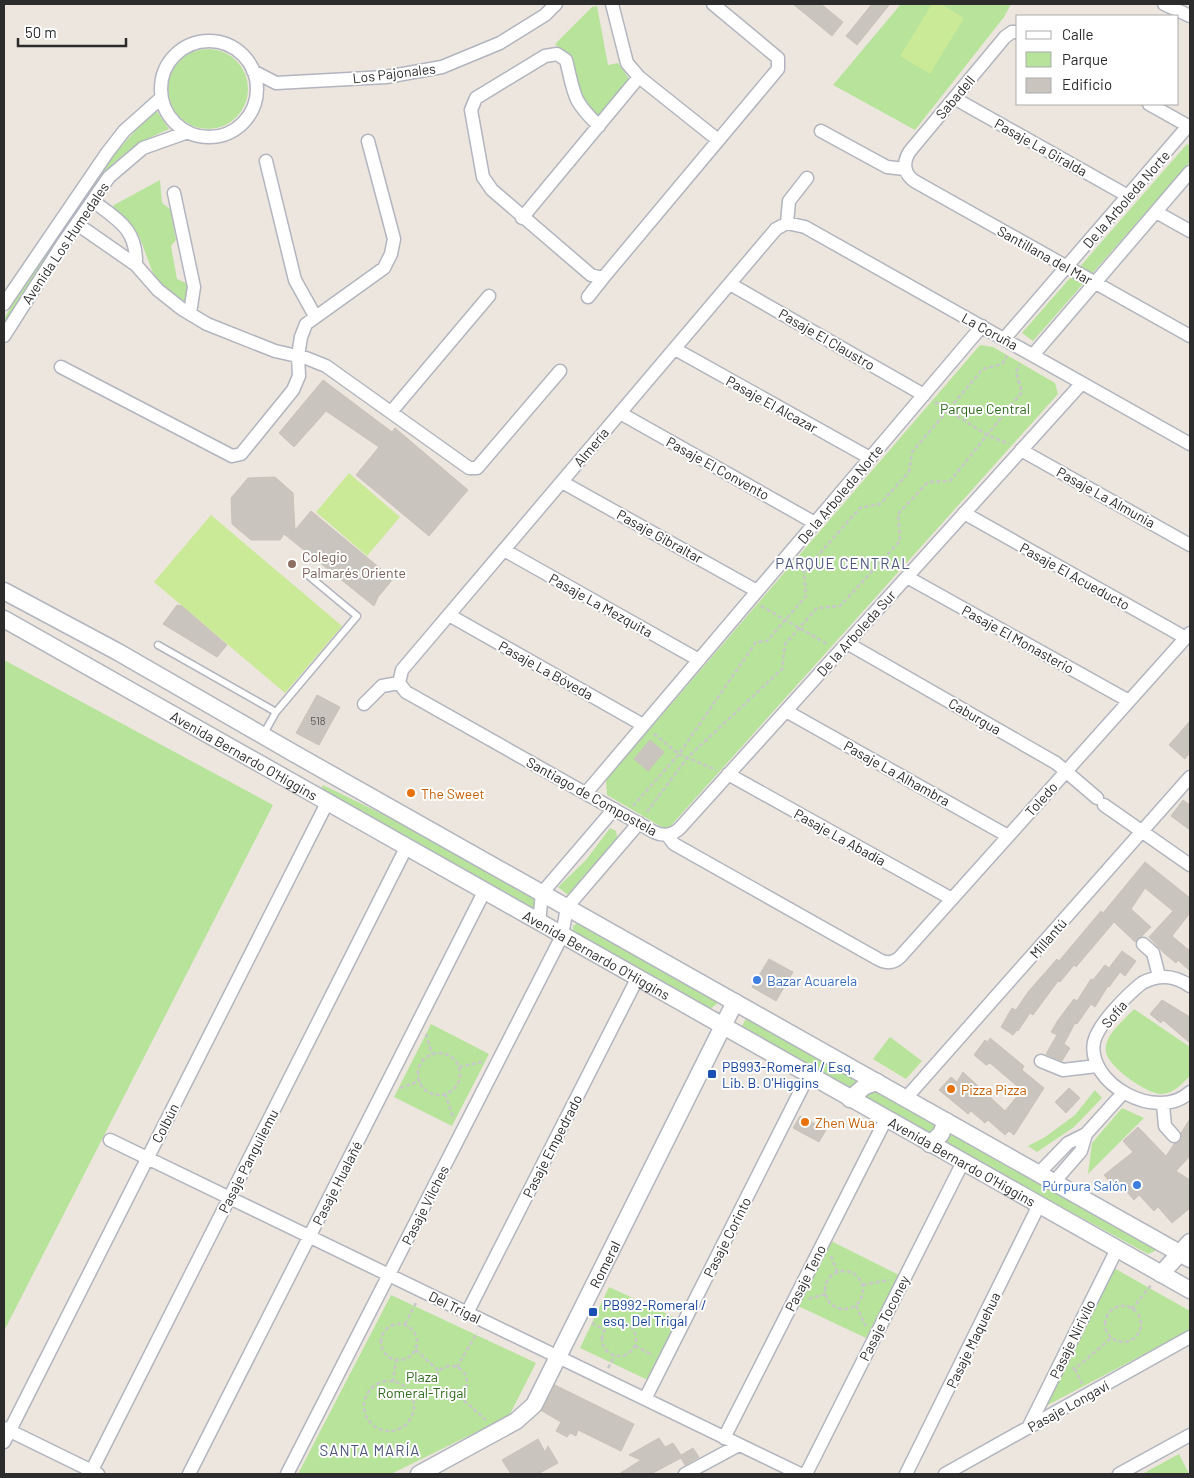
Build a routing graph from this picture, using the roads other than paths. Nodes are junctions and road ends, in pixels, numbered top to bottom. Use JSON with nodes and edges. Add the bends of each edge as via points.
{"nodes":[{"id":1,"x":556,"y":4,"type":"edge"},
{"id":2,"x":612,"y":4,"type":"edge"},
{"id":3,"x":713,"y":4,"type":"edge"},
{"id":4,"x":1164,"y":4,"type":"edge"},
{"id":5,"x":1190,"y":16,"type":"edge"},
{"id":6,"x":1016,"y":32,"type":"edge"},
{"id":7,"x":253,"y":71,"type":"junction"},
{"id":8,"x":640,"y":77,"type":"junction"},
{"id":9,"x":276,"y":83,"type":"junction"},
{"id":10,"x":161,"y":98,"type":"junction"},
{"id":11,"x":954,"y":98,"type":"junction"},
{"id":12,"x":256,"y":100,"type":"junction"},
{"id":13,"x":1151,"y":105,"type":"edge"},
{"id":14,"x":599,"y":126,"type":"junction"},
{"id":15,"x":1189,"y":127,"type":"edge"},
{"id":16,"x":821,"y":131,"type":"dead end"},
{"id":17,"x":188,"y":132,"type":"junction"},
{"id":18,"x":718,"y":140,"type":"junction"},
{"id":19,"x":368,"y":141,"type":"dead end"},
{"id":20,"x":266,"y":161,"type":"dead end"},
{"id":21,"x":905,"y":169,"type":"junction"},
{"id":22,"x":1190,"y":172,"type":"edge"},
{"id":23,"x":807,"y":178,"type":"dead end"},
{"id":24,"x":174,"y":193,"type":"dead end"},
{"id":25,"x":1128,"y":196,"type":"junction"},
{"id":26,"x":93,"y":201,"type":"junction"},
{"id":27,"x":1156,"y":212,"type":"junction"},
{"id":28,"x":522,"y":218,"type":"junction"},
{"id":29,"x":787,"y":223,"type":"junction"},
{"id":30,"x":77,"y":224,"type":"junction"},
{"id":31,"x":1190,"y":232,"type":"edge"},
{"id":32,"x":136,"y":265,"type":"junction"},
{"id":33,"x":1067,"y":267,"type":"junction"},
{"id":34,"x":603,"y":278,"type":"junction"},
{"id":35,"x":1095,"y":283,"type":"junction"},
{"id":36,"x":730,"y":284,"type":"junction"},
{"id":37,"x":489,"y":296,"type":"dead end"},
{"id":38,"x":588,"y":297,"type":"dead end"},
{"id":39,"x":4,"y":304,"type":"edge"},
{"id":40,"x":190,"y":313,"type":"junction"},
{"id":41,"x":315,"y":316,"type":"junction"},
{"id":42,"x":982,"y":326,"type":"junction"},
{"id":43,"x":4,"y":336,"type":"edge"},
{"id":44,"x":1190,"y":336,"type":"edge"},
{"id":45,"x":1020,"y":348,"type":"junction"},
{"id":46,"x":675,"y":349,"type":"junction"},
{"id":47,"x":298,"y":356,"type":"junction"},
{"id":48,"x":61,"y":367,"type":"dead end"},
{"id":49,"x":560,"y":370,"type":"dead end"},
{"id":50,"x":1082,"y":383,"type":"junction"},
{"id":51,"x":924,"y":395,"type":"junction"},
{"id":52,"x":391,"y":412,"type":"junction"},
{"id":53,"x":620,"y":413,"type":"junction"},
{"id":54,"x":1190,"y":444,"type":"edge"},
{"id":55,"x":1021,"y":450,"type":"junction"},
{"id":56,"x":870,"y":458,"type":"junction"},
{"id":57,"x":562,"y":482,"type":"junction"},
{"id":58,"x":964,"y":514,"type":"junction"},
{"id":59,"x":815,"y":523,"type":"junction"},
{"id":60,"x":1190,"y":545,"type":"edge"},
{"id":61,"x":504,"y":550,"type":"junction"},
{"id":62,"x":309,"y":576,"type":"dead end"},
{"id":63,"x":907,"y":577,"type":"junction"},
{"id":64,"x":4,"y":591,"type":"edge"},
{"id":65,"x":754,"y":595,"type":"junction"},
{"id":66,"x":449,"y":615,"type":"junction"},
{"id":67,"x":4,"y":619,"type":"edge"},
{"id":68,"x":1188,"y":635,"type":"edge"},
{"id":69,"x":158,"y":645,"type":"dead end"},
{"id":70,"x":843,"y":647,"type":"junction"},
{"id":71,"x":699,"y":660,"type":"junction"},
{"id":72,"x":399,"y":684,"type":"junction"},
{"id":73,"x":1129,"y":702,"type":"junction"},
{"id":74,"x":364,"y":704,"type":"dead end"},
{"id":75,"x":786,"y":711,"type":"junction"},
{"id":76,"x":276,"y":712,"type":"junction"},
{"id":77,"x":643,"y":725,"type":"junction"},
{"id":78,"x":263,"y":736,"type":"junction"},
{"id":79,"x":1066,"y":771,"type":"junction"},
{"id":80,"x":728,"y":774,"type":"junction"},
{"id":81,"x":600,"y":775,"type":"junction"},
{"id":82,"x":1190,"y":777,"type":"edge"},
{"id":83,"x":344,"y":782,"type":"junction"},
{"id":84,"x":309,"y":793,"type":"junction"},
{"id":85,"x":586,"y":793,"type":"junction"},
{"id":86,"x":601,"y":801,"type":"junction"},
{"id":87,"x":327,"y":804,"type":"junction"},
{"id":88,"x":619,"y":812,"type":"junction"},
{"id":89,"x":639,"y":823,"type":"junction"},
{"id":90,"x":1142,"y":831,"type":"junction"},
{"id":91,"x":667,"y":835,"type":"junction"},
{"id":92,"x":1008,"y":836,"type":"junction"},
{"id":93,"x":406,"y":848,"type":"junction"},
{"id":94,"x":1190,"y":864,"type":"edge"},
{"id":95,"x":484,"y":892,"type":"junction"},
{"id":96,"x":542,"y":893,"type":"junction"},
{"id":97,"x":952,"y":899,"type":"junction"},
{"id":98,"x":567,"y":907,"type":"junction"},
{"id":99,"x":539,"y":923,"type":"junction"},
{"id":100,"x":562,"y":936,"type":"junction"},
{"id":101,"x":1143,"y":944,"type":"dead end"},
{"id":102,"x":890,"y":962,"type":"joint"},
{"id":103,"x":1159,"y":976,"type":"junction"},
{"id":104,"x":637,"y":979,"type":"junction"},
{"id":105,"x":1190,"y":986,"type":"edge"},
{"id":106,"x":735,"y":1002,"type":"junction"},
{"id":107,"x":723,"y":1027,"type":"junction"},
{"id":108,"x":1041,"y":1061,"type":"dead end"},
{"id":109,"x":1098,"y":1066,"type":"junction"},
{"id":110,"x":808,"y":1076,"type":"junction"},
{"id":111,"x":877,"y":1082,"type":"junction"},
{"id":112,"x":1123,"y":1092,"type":"junction"},
{"id":113,"x":1190,"y":1092,"type":"edge"},
{"id":114,"x":906,"y":1098,"type":"junction"},
{"id":115,"x":850,"y":1099,"type":"junction"},
{"id":116,"x":1162,"y":1105,"type":"junction"},
{"id":117,"x":886,"y":1119,"type":"junction"},
{"id":118,"x":946,"y":1120,"type":"junction"},
{"id":119,"x":1086,"y":1134,"type":"junction"},
{"id":120,"x":1174,"y":1136,"type":"dead end"},
{"id":121,"x":110,"y":1140,"type":"dead end"},
{"id":122,"x":930,"y":1144,"type":"junction"},
{"id":123,"x":148,"y":1158,"type":"junction"},
{"id":124,"x":963,"y":1162,"type":"junction"},
{"id":125,"x":1039,"y":1173,"type":"junction"},
{"id":126,"x":1054,"y":1182,"type":"junction"},
{"id":127,"x":230,"y":1198,"type":"junction"},
{"id":128,"x":1039,"y":1206,"type":"junction"},
{"id":129,"x":310,"y":1236,"type":"junction"},
{"id":130,"x":1117,"y":1249,"type":"junction"},
{"id":131,"x":1187,"y":1251,"type":"edge"},
{"id":132,"x":389,"y":1275,"type":"junction"},
{"id":133,"x":1156,"y":1280,"type":"junction"},
{"id":134,"x":1190,"y":1290,"type":"edge"},
{"id":135,"x":467,"y":1313,"type":"junction"},
{"id":136,"x":1190,"y":1337,"type":"edge"},
{"id":137,"x":558,"y":1357,"type":"junction"},
{"id":138,"x":645,"y":1399,"type":"junction"},
{"id":139,"x":1028,"y":1428,"type":"junction"},
{"id":140,"x":6,"y":1434,"type":"edge"},
{"id":141,"x":1190,"y":1435,"type":"edge"},
{"id":142,"x":724,"y":1438,"type":"junction"},
{"id":143,"x":739,"y":1445,"type":"junction"},
{"id":144,"x":93,"y":1473,"type":"edge"},
{"id":145,"x":189,"y":1474,"type":"edge"},
{"id":146,"x":287,"y":1474,"type":"edge"},
{"id":147,"x":419,"y":1474,"type":"edge"},
{"id":148,"x":685,"y":1474,"type":"edge"},
{"id":149,"x":800,"y":1474,"type":"edge"},
{"id":150,"x":806,"y":1474,"type":"edge"},
{"id":151,"x":906,"y":1474,"type":"edge"},
{"id":152,"x":945,"y":1474,"type":"edge"},
{"id":153,"x":1119,"y":1474,"type":"edge"}],
"edges":[{"from":1,"to":9,"type":"street","name":"Los Pajonales","via":[[500,43],[442,67],[386,77]]},
{"from":2,"to":8,"type":"street","via":[[627,63]]},
{"from":3,"to":18,"type":"street","via":[[778,58],[778,69]]},
{"from":4,"to":5,"type":"street"},
{"from":6,"to":11,"type":"street","name":"Sabadell","via":[[1004,37]]},
{"from":7,"to":9,"type":"street"},
{"from":7,"to":10,"type":"street","via":[[231,46],[200,42],[185,47],[173,57],[164,70]]},
{"from":7,"to":12,"type":"street","via":[[257,84]]},
{"from":8,"to":14,"type":"street"},
{"from":8,"to":18,"type":"street"},
{"from":9,"to":12,"type":"street"},
{"from":10,"to":17,"type":"street","via":[[169,116],[179,128]]},
{"from":10,"to":39,"type":"street","name":"Avenida Los Humedales","via":[[124,131],[107,153]]},
{"from":11,"to":21,"type":"street","name":"Sabadell","via":[[910,151],[904,162]]},
{"from":11,"to":25,"type":"street","name":"Pasaje La Giralda"},
{"from":12,"to":17,"type":"street","via":[[250,115],[225,135],[209,138]]},
{"from":13,"to":15,"type":"street"},
{"from":14,"to":28,"type":"street"},
{"from":14,"to":28,"type":"street","via":[[580,107],[574,96],[566,60],[558,54],[545,56],[476,98],[471,110],[483,177]]},
{"from":15,"to":25,"type":"street","name":"De la Arboleda Norte"},
{"from":16,"to":21,"type":"street","via":[[887,167]]},
{"from":17,"to":26,"type":"street","name":"Avenida Los Humedales","via":[[143,148],[109,177]]},
{"from":18,"to":34,"type":"street"},
{"from":19,"to":41,"type":"street","via":[[394,239],[391,254],[384,268]]},
{"from":20,"to":41,"type":"street","via":[[295,280]]},
{"from":21,"to":33,"type":"street","name":"Santillana del Mar","via":[[916,182]]},
{"from":22,"to":27,"type":"street"},
{"from":23,"to":29,"type":"street","via":[[790,201]]},
{"from":24,"to":40,"type":"street","via":[[194,287]]},
{"from":25,"to":33,"type":"street","name":"De la Arboleda Norte"},
{"from":26,"to":30,"type":"street","name":"Avenida Los Humedales"},
{"from":26,"to":32,"type":"street","via":[[126,228],[136,247]]},
{"from":27,"to":31,"type":"street"},
{"from":27,"to":35,"type":"street"},
{"from":28,"to":34,"type":"street","via":[[591,275]]},
{"from":29,"to":36,"type":"street","name":"Almería","via":[[776,229]]},
{"from":29,"to":42,"type":"street","name":"La Coruña","via":[[805,227]]},
{"from":30,"to":32,"type":"street"},
{"from":30,"to":43,"type":"street","name":"Avenida Los Humedales"},
{"from":32,"to":40,"type":"street","via":[[158,290]]},
{"from":33,"to":35,"type":"street","name":"Santillana del Mar"},
{"from":33,"to":45,"type":"street","name":"De la Arboleda Norte"},
{"from":34,"to":38,"type":"street"},
{"from":35,"to":44,"type":"street","name":"Santillana del Mar"},
{"from":35,"to":45,"type":"street"},
{"from":36,"to":46,"type":"street","name":"Almería"},
{"from":36,"to":51,"type":"street","name":"Pasaje El Claustro"},
{"from":37,"to":52,"type":"street"},
{"from":40,"to":47,"type":"street","via":[[207,324],[275,351]]},
{"from":41,"to":47,"type":"street","via":[[302,333]]},
{"from":42,"to":45,"type":"street","name":"La Coruña"},
{"from":42,"to":51,"type":"street","name":"De la Arboleda Norte"},
{"from":45,"to":50,"type":"street","name":"La Coruña"},
{"from":46,"to":53,"type":"street","name":"Almería"},
{"from":46,"to":56,"type":"street","name":"Pasaje El Alcazar"},
{"from":47,"to":48,"type":"street","via":[[299,376],[294,390],[241,454],[232,456]]},
{"from":47,"to":52,"type":"street","via":[[326,366]]},
{"from":49,"to":52,"type":"street","via":[[477,468],[469,468]]},
{"from":50,"to":54,"type":"street","name":"La Coruña"},
{"from":50,"to":55,"type":"street","name":"De la Arboleda Sur"},
{"from":51,"to":56,"type":"street","name":"De la Arboleda Norte"},
{"from":53,"to":57,"type":"street","name":"Almería"},
{"from":53,"to":59,"type":"street","name":"Pasaje El Convento"},
{"from":55,"to":58,"type":"street","name":"De la Arboleda Sur"},
{"from":55,"to":60,"type":"street","name":"Pasaje La Almunia"},
{"from":56,"to":59,"type":"street","name":"De la Arboleda Norte"},
{"from":57,"to":61,"type":"street","name":"Almería"},
{"from":57,"to":65,"type":"street","name":"Pasaje Gibraltar"},
{"from":58,"to":63,"type":"street","name":"De la Arboleda Sur"},
{"from":58,"to":68,"type":"street","name":"Pasaje El Acueducto"},
{"from":59,"to":65,"type":"street","name":"De la Arboleda Norte"},
{"from":61,"to":66,"type":"street","name":"Almería"},
{"from":61,"to":71,"type":"street","name":"Pasaje La Mezquita"},
{"from":62,"to":76,"type":"lane","via":[[357,616]]},
{"from":63,"to":70,"type":"street","name":"De la Arboleda Sur"},
{"from":63,"to":73,"type":"street","name":"Pasaje El Monasterio"},
{"from":64,"to":78,"type":"main road","name":"Avenida Bernardo O'Higgins"},
{"from":65,"to":71,"type":"street","name":"De la Arboleda Norte"},
{"from":66,"to":72,"type":"street","name":"Almería","via":[[402,670]]},
{"from":66,"to":77,"type":"street","name":"Pasaje La Bóveda"},
{"from":67,"to":84,"type":"main road","name":"Avenida Bernardo O'Higgins"},
{"from":68,"to":73,"type":"street","name":"Toledo"},
{"from":69,"to":76,"type":"lane"},
{"from":70,"to":75,"type":"street","name":"De la Arboleda Sur"},
{"from":70,"to":79,"type":"street","name":"Caburgua","via":[[1050,759]]},
{"from":71,"to":77,"type":"street","name":"De la Arboleda Norte"},
{"from":72,"to":74,"type":"street","via":[[382,686]]},
{"from":72,"to":85,"type":"street","name":"Santiago de Compostela","via":[[406,692]]},
{"from":73,"to":79,"type":"street","name":"Toledo"},
{"from":75,"to":80,"type":"street","name":"De la Arboleda Sur"},
{"from":75,"to":92,"type":"street","name":"Pasaje La Alhambra"},
{"from":76,"to":78,"type":"lane"},
{"from":77,"to":81,"type":"street","name":"De la Arboleda Norte"},
{"from":78,"to":83,"type":"main road","name":"Avenida Bernardo O'Higgins"},
{"from":79,"to":90,"type":"street","name":"Caburgua","via":[[1100,802]]},
{"from":79,"to":92,"type":"street","name":"Toledo"},
{"from":80,"to":91,"type":"street","name":"De la Arboleda Sur","via":[[677,831]]},
{"from":80,"to":97,"type":"street","name":"Pasaje La Abadía"},
{"from":81,"to":85,"type":"street","name":"De la Arboleda Norte"},
{"from":81,"to":86,"type":"street"},
{"from":82,"to":90,"type":"street","name":"Millantú"},
{"from":83,"to":84,"type":"main road","via":[[325,781]]},
{"from":83,"to":96,"type":"main road","name":"Avenida Bernardo O'Higgins"},
{"from":84,"to":87,"type":"main road","name":"Avenida Bernardo O'Higgins"},
{"from":85,"to":86,"type":"street","name":"Santiago de Compostela"},
{"from":86,"to":88,"type":"street","name":"Santiago de Compostela"},
{"from":87,"to":93,"type":"main road","name":"Avenida Bernardo O'Higgins"},
{"from":87,"to":123,"type":"street","name":"Colbún"},
{"from":88,"to":89,"type":"street","name":"Santiago de Compostela"},
{"from":88,"to":96,"type":"street"},
{"from":89,"to":91,"type":"street","name":"Santiago de Compostela"},
{"from":89,"to":98,"type":"street"},
{"from":90,"to":94,"type":"street","name":"Caburgua"},
{"from":90,"to":114,"type":"street","name":"Millantú"},
{"from":91,"to":102,"type":"street","name":"Santiago de Compostela","via":[[674,844],[878,959]]},
{"from":92,"to":97,"type":"street","name":"Toledo"},
{"from":93,"to":95,"type":"main road","name":"Avenida Bernardo O'Higgins"},
{"from":93,"to":127,"type":"street","name":"Pasaje Panguilemu"},
{"from":95,"to":99,"type":"main road","name":"Avenida Bernardo O'Higgins"},
{"from":95,"to":129,"type":"street","name":"Pasaje Hualañé"},
{"from":96,"to":98,"type":"main road","name":"Avenida Bernardo O'Higgins"},
{"from":96,"to":99,"type":"street"},
{"from":97,"to":102,"type":"street","name":"Toledo","via":[[900,957]]},
{"from":98,"to":100,"type":"street"},
{"from":98,"to":106,"type":"main road","name":"Avenida Bernardo O'Higgins"},
{"from":99,"to":100,"type":"main road","name":"Avenida Bernardo O'Higgins"},
{"from":100,"to":104,"type":"main road","name":"Avenida Bernardo O'Higgins"},
{"from":100,"to":132,"type":"street","name":"Pasaje Vilches"},
{"from":101,"to":103,"type":"street","via":[[1153,953]]},
{"from":103,"to":105,"type":"street","via":[[1178,979]]},
{"from":103,"to":109,"type":"street","name":"Sofía","via":[[1135,989],[1099,1031],[1094,1050]]},
{"from":104,"to":107,"type":"main road","name":"Avenida Bernardo O'Higgins"},
{"from":104,"to":135,"type":"street","name":"Pasaje Empedrado"},
{"from":106,"to":107,"type":"main road","name":"Romeral"},
{"from":106,"to":111,"type":"main road","name":"Avenida Bernardo O'Higgins"},
{"from":107,"to":110,"type":"main road","name":"Avenida Bernardo O'Higgins"},
{"from":107,"to":137,"type":"main road","name":"Romeral"},
{"from":108,"to":109,"type":"street","via":[[1063,1070]]},
{"from":109,"to":112,"type":"street"},
{"from":110,"to":115,"type":"main road","name":"Avenida Bernardo O'Higgins"},
{"from":110,"to":138,"type":"street","name":"Pasaje Corinto"},
{"from":111,"to":114,"type":"main road","name":"Avenida Bernardo O'Higgins"},
{"from":111,"to":115,"type":"main road","via":[[859,1089]]},
{"from":112,"to":116,"type":"street"},
{"from":112,"to":119,"type":"street"},
{"from":113,"to":116,"type":"street","via":[[1179,1100]]},
{"from":114,"to":118,"type":"main road","name":"Avenida Bernardo O'Higgins"},
{"from":115,"to":117,"type":"main road","name":"Avenida Bernardo O'Higgins"},
{"from":116,"to":120,"type":"street","via":[[1165,1126]]},
{"from":117,"to":122,"type":"main road","name":"Avenida Bernardo O'Higgins"},
{"from":117,"to":142,"type":"street","name":"Pasaje Teno"},
{"from":118,"to":122,"type":"main road","via":[[941,1134]]},
{"from":118,"to":125,"type":"main road","name":"Avenida Bernardo O'Higgins"},
{"from":119,"to":125,"type":"street","via":[[1068,1142]]},
{"from":119,"to":126,"type":"street","via":[[1081,1151]]},
{"from":121,"to":123,"type":"street","name":"Del Trigal"},
{"from":122,"to":124,"type":"main road","name":"Avenida Bernardo O'Higgins"},
{"from":123,"to":127,"type":"street","name":"Del Trigal"},
{"from":123,"to":140,"type":"street","name":"Colbún"},
{"from":124,"to":128,"type":"main road","name":"Avenida Bernardo O'Higgins"},
{"from":124,"to":150,"type":"street","name":"Pasaje Toconey"},
{"from":125,"to":126,"type":"main road","name":"Avenida Bernardo O'Higgins"},
{"from":126,"to":131,"type":"main road","name":"Avenida Bernardo O'Higgins"},
{"from":127,"to":129,"type":"street","name":"Del Trigal"},
{"from":127,"to":144,"type":"street","name":"Pasaje Panguilemu"},
{"from":128,"to":130,"type":"main road","name":"Avenida Bernardo O'Higgins"},
{"from":128,"to":151,"type":"street","name":"Pasaje Maquehua"},
{"from":129,"to":132,"type":"street","name":"Del Trigal"},
{"from":129,"to":145,"type":"street","name":"Pasaje Hualañé"},
{"from":130,"to":133,"type":"main road","name":"Avenida Bernardo O'Higgins"},
{"from":130,"to":139,"type":"street","name":"Pasaje Nirivilo"},
{"from":131,"to":133,"type":"main road"},
{"from":132,"to":135,"type":"street","name":"Del Trigal"},
{"from":132,"to":146,"type":"street","name":"Pasaje Vilches"},
{"from":133,"to":134,"type":"main road","name":"Avenida Bernardo O'Higgins"},
{"from":135,"to":137,"type":"street","name":"Del Trigal"},
{"from":136,"to":139,"type":"street","name":"Pasaje Longaví"},
{"from":137,"to":138,"type":"street","name":"Del Trigal"},
{"from":137,"to":147,"type":"main road","name":"Romeral","via":[[529,1411]]},
{"from":138,"to":142,"type":"street","name":"Del Trigal"},
{"from":139,"to":152,"type":"street","name":"Pasaje Longaví"},
{"from":140,"to":144,"type":"street"},
{"from":141,"to":153,"type":"street"},
{"from":142,"to":143,"type":"street","name":"Del Trigal"},
{"from":143,"to":148,"type":"street"},
{"from":143,"to":149,"type":"street","name":"Del Trigal"}]}
